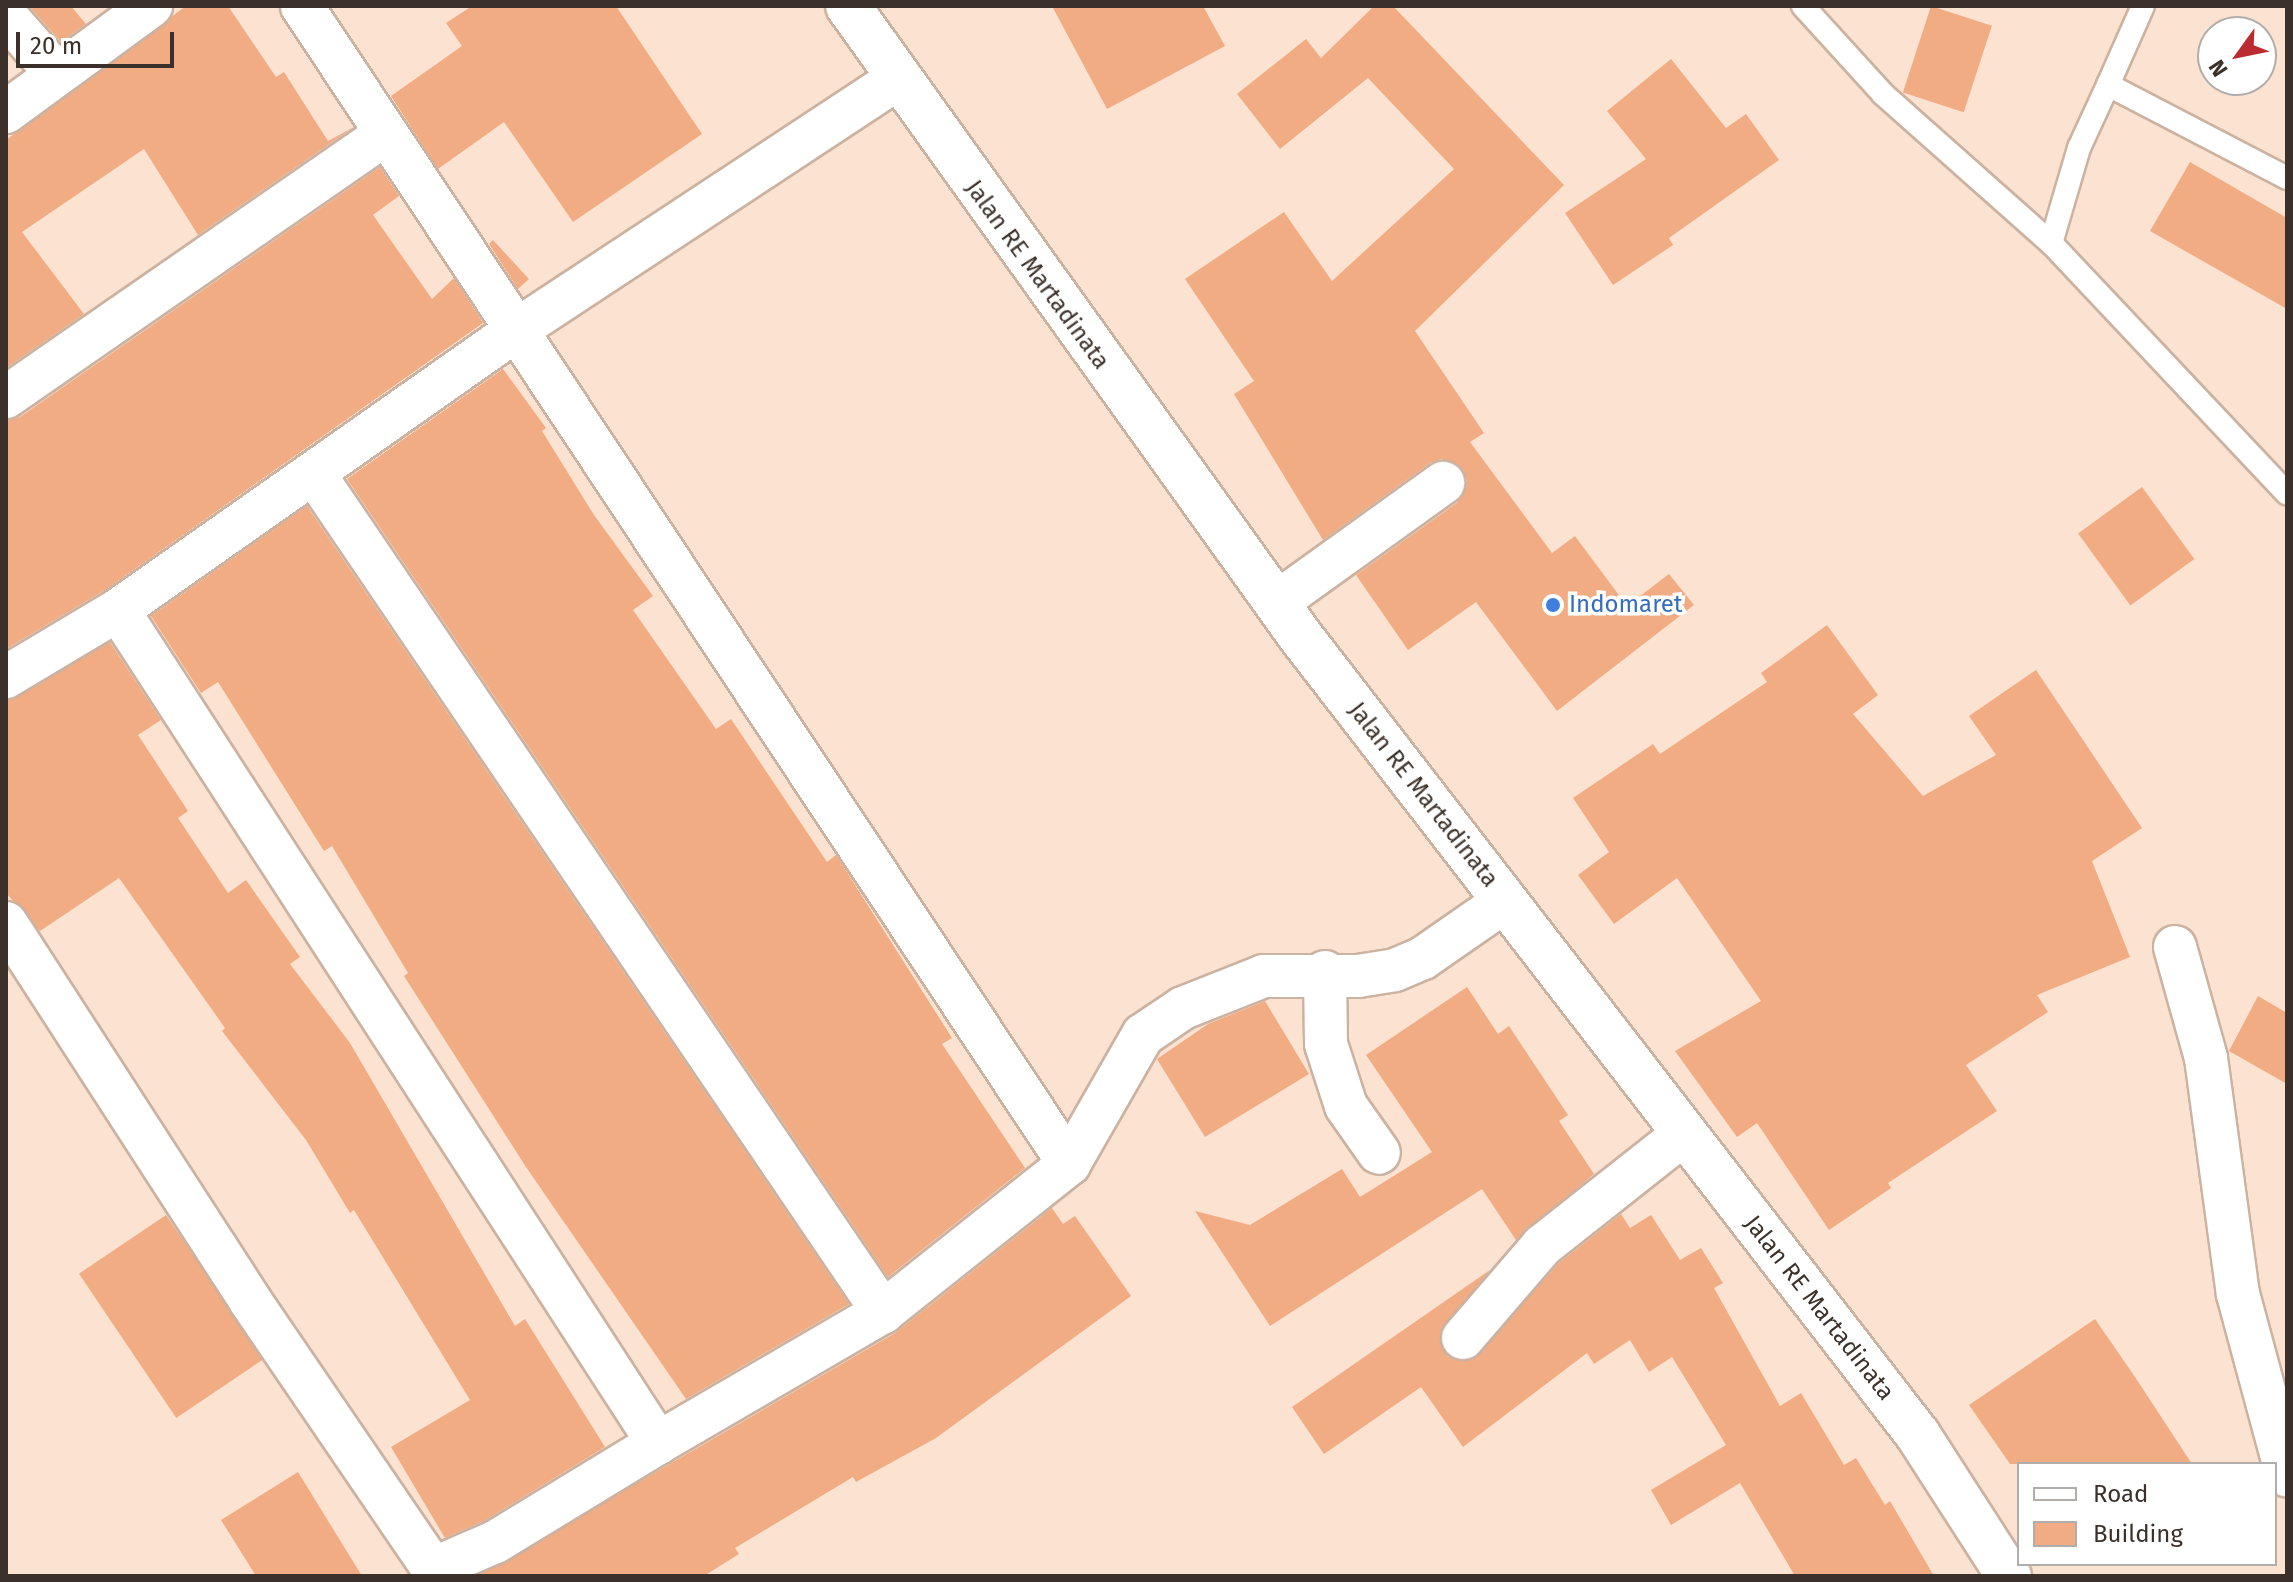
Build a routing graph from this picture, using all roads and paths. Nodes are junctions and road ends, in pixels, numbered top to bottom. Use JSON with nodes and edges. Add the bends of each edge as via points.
{"nodes":[{"id":1,"x":151,"y":6,"type":"edge"},
{"id":2,"x":302,"y":6,"type":"edge"},
{"id":3,"x":848,"y":6,"type":"edge"},
{"id":4,"x":1803,"y":6,"type":"edge"},
{"id":5,"x":2143,"y":6,"type":"edge"},
{"id":6,"x":6,"y":16,"type":"edge"},
{"id":7,"x":57,"y":74,"type":"junction"},
{"id":8,"x":896,"y":80,"type":"junction"},
{"id":9,"x":2108,"y":85,"type":"junction"},
{"id":10,"x":6,"y":112,"type":"edge"},
{"id":11,"x":383,"y":136,"type":"junction"},
{"id":12,"x":2287,"y":178,"type":"edge"},
{"id":13,"x":2051,"y":243,"type":"junction"},
{"id":14,"x":515,"y":331,"type":"junction"},
{"id":15,"x":6,"y":397,"type":"edge"},
{"id":16,"x":315,"y":475,"type":"junction"},
{"id":17,"x":1443,"y":483,"type":"dead end"},
{"id":18,"x":2287,"y":493,"type":"edge"},
{"id":19,"x":1276,"y":603,"type":"junction"},
{"id":20,"x":118,"y":610,"type":"junction"},
{"id":21,"x":6,"y":677,"type":"edge"},
{"id":22,"x":1505,"y":901,"type":"junction"},
{"id":23,"x":6,"y":923,"type":"edge"},
{"id":24,"x":2175,"y":947,"type":"dead end"},
{"id":25,"x":1325,"y":972,"type":"junction"},
{"id":26,"x":1684,"y":1134,"type":"junction"},
{"id":27,"x":1379,"y":1153,"type":"dead end"},
{"id":28,"x":1069,"y":1164,"type":"junction"},
{"id":29,"x":883,"y":1312,"type":"junction"},
{"id":30,"x":1463,"y":1338,"type":"dead end"},
{"id":31,"x":658,"y":1443,"type":"junction"},
{"id":32,"x":2287,"y":1475,"type":"edge"},
{"id":33,"x":435,"y":1573,"type":"edge"},
{"id":34,"x":2009,"y":1576,"type":"edge"}],
"edges":[{"from":1,"to":7,"type":"street"},
{"from":2,"to":11,"type":"street"},
{"from":3,"to":8,"type":"highway","name":"Jalan RE Martadinata"},
{"from":4,"to":13,"type":"lane","via":[[1883,94]]},
{"from":5,"to":9,"type":"lane"},
{"from":6,"to":7,"type":"street"},
{"from":7,"to":10,"type":"street"},
{"from":8,"to":14,"type":"street"},
{"from":8,"to":19,"type":"highway","name":"Jalan RE Martadinata"},
{"from":9,"to":12,"type":"lane"},
{"from":9,"to":13,"type":"lane","via":[[2079,148]]},
{"from":11,"to":14,"type":"street"},
{"from":11,"to":15,"type":"street"},
{"from":13,"to":18,"type":"lane"},
{"from":14,"to":16,"type":"street"},
{"from":14,"to":28,"type":"street"},
{"from":16,"to":20,"type":"street"},
{"from":16,"to":29,"type":"street"},
{"from":17,"to":19,"type":"street"},
{"from":19,"to":22,"type":"highway","name":"Jalan RE Martadinata"},
{"from":20,"to":21,"type":"street"},
{"from":20,"to":31,"type":"street"},
{"from":22,"to":25,"type":"street","via":[[1423,958],[1395,970],[1358,976]]},
{"from":22,"to":26,"type":"highway","name":"Jalan RE Martadinata"},
{"from":23,"to":33,"type":"street","via":[[251,1302]]},
{"from":24,"to":32,"type":"street","via":[[2206,1058],[2238,1294]]},
{"from":25,"to":27,"type":"street","via":[[1326,1044],[1346,1106]]},
{"from":25,"to":28,"type":"street","via":[[1264,976],[1183,1008],[1143,1035]]},
{"from":26,"to":30,"type":"street","via":[[1542,1246]]},
{"from":26,"to":34,"type":"highway","name":"Jalan RE Martadinata","via":[[1918,1435]]},
{"from":28,"to":29,"type":"street"},
{"from":29,"to":31,"type":"street"},
{"from":31,"to":33,"type":"street"}]}
